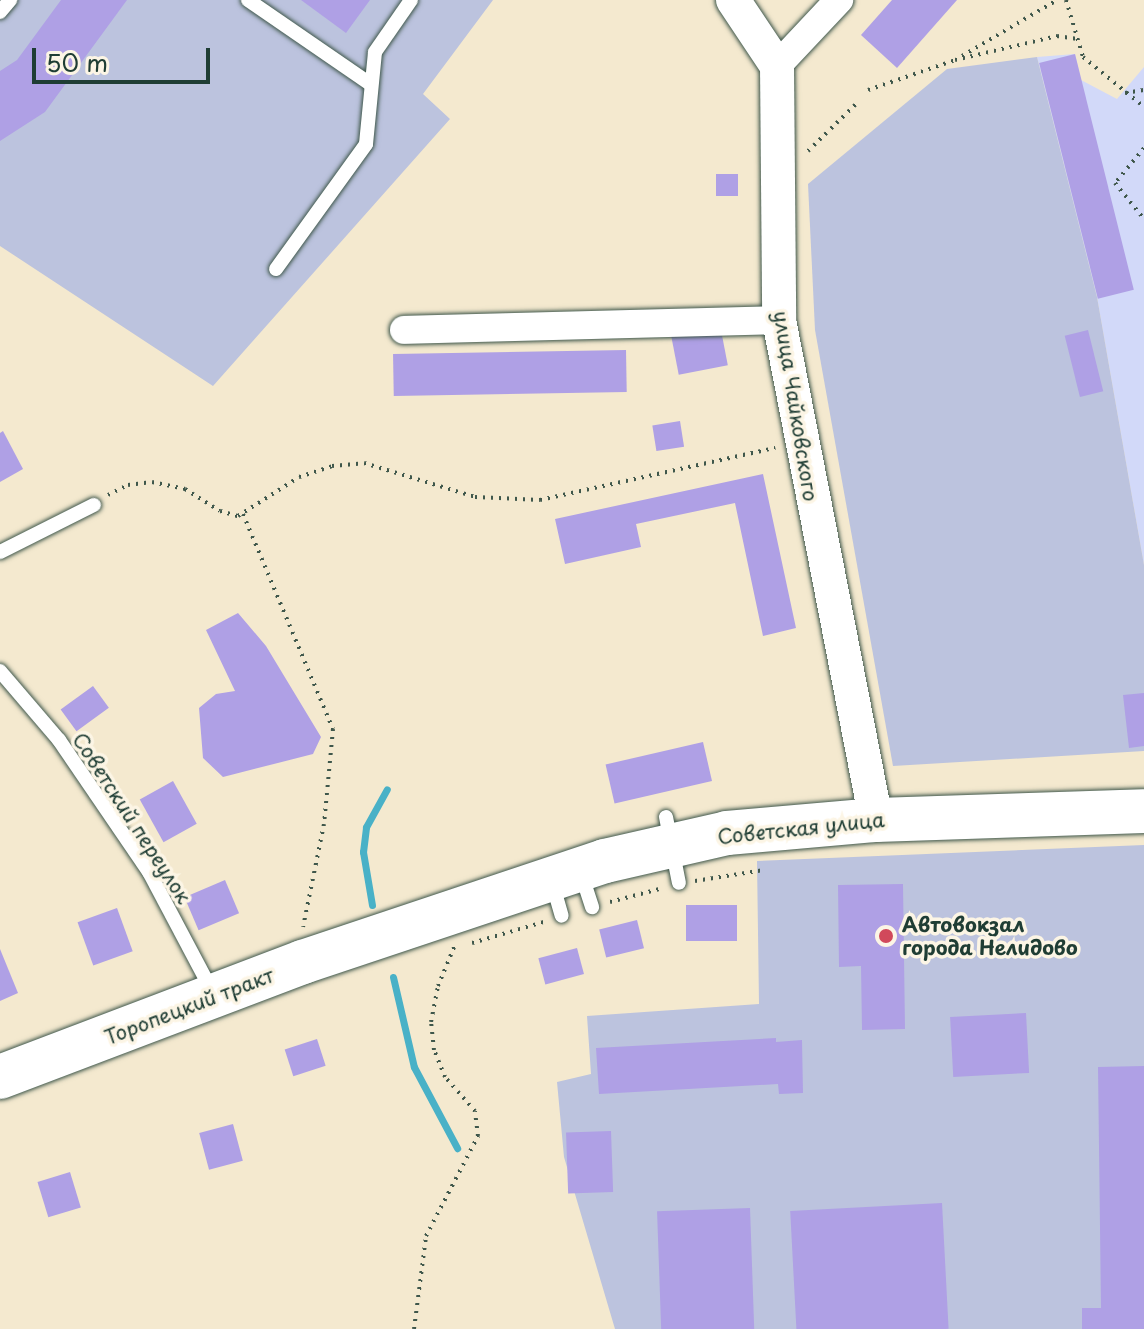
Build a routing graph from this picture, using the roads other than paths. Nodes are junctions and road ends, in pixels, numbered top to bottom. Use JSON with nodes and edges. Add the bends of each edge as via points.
{"nodes":[{"id":1,"x":10,"y":0,"type":"edge"},
{"id":2,"x":248,"y":0,"type":"edge"},
{"id":3,"x":411,"y":0,"type":"edge"},
{"id":4,"x":733,"y":0,"type":"edge"},
{"id":5,"x":839,"y":0,"type":"edge"},
{"id":6,"x":0,"y":12,"type":"edge"},
{"id":7,"x":777,"y":66,"type":"junction"},
{"id":8,"x":370,"y":84,"type":"junction"},
{"id":9,"x":276,"y":269,"type":"dead end"},
{"id":10,"x":779,"y":320,"type":"junction"},
{"id":11,"x":404,"y":330,"type":"dead end"},
{"id":12,"x":94,"y":505,"type":"road end"},
{"id":13,"x":0,"y":552,"type":"edge"},
{"id":14,"x":0,"y":671,"type":"edge"},
{"id":15,"x":1144,"y":811,"type":"edge"},
{"id":16,"x":876,"y":820,"type":"junction"},
{"id":17,"x":377,"y":936,"type":"joint"},
{"id":18,"x":215,"y":997,"type":"junction"},
{"id":19,"x":0,"y":1077,"type":"edge"}],
"edges":[{"from":1,"to":6,"type":"lane"},
{"from":2,"to":8,"type":"lane"},
{"from":3,"to":8,"type":"lane","via":[[375,52]]},
{"from":4,"to":7,"type":"street"},
{"from":5,"to":7,"type":"street"},
{"from":7,"to":10,"type":"street","name":"улица Чайковского"},
{"from":8,"to":9,"type":"lane","via":[[372,121],[366,144]]},
{"from":10,"to":11,"type":"street"},
{"from":10,"to":16,"type":"street","name":"улица Чайковского"},
{"from":12,"to":13,"type":"lane"},
{"from":14,"to":18,"type":"lane","name":"Советский переулок","via":[[59,740],[149,872]]},
{"from":15,"to":16,"type":"main road","name":"Советская улица"},
{"from":16,"to":17,"type":"main road","name":"Советская улица","via":[[727,833],[673,849],[571,893],[447,912]]},
{"from":17,"to":18,"type":"main road","name":"Торопецкий тракт"},
{"from":18,"to":19,"type":"main road","name":"Торопецкий тракт"}]}
